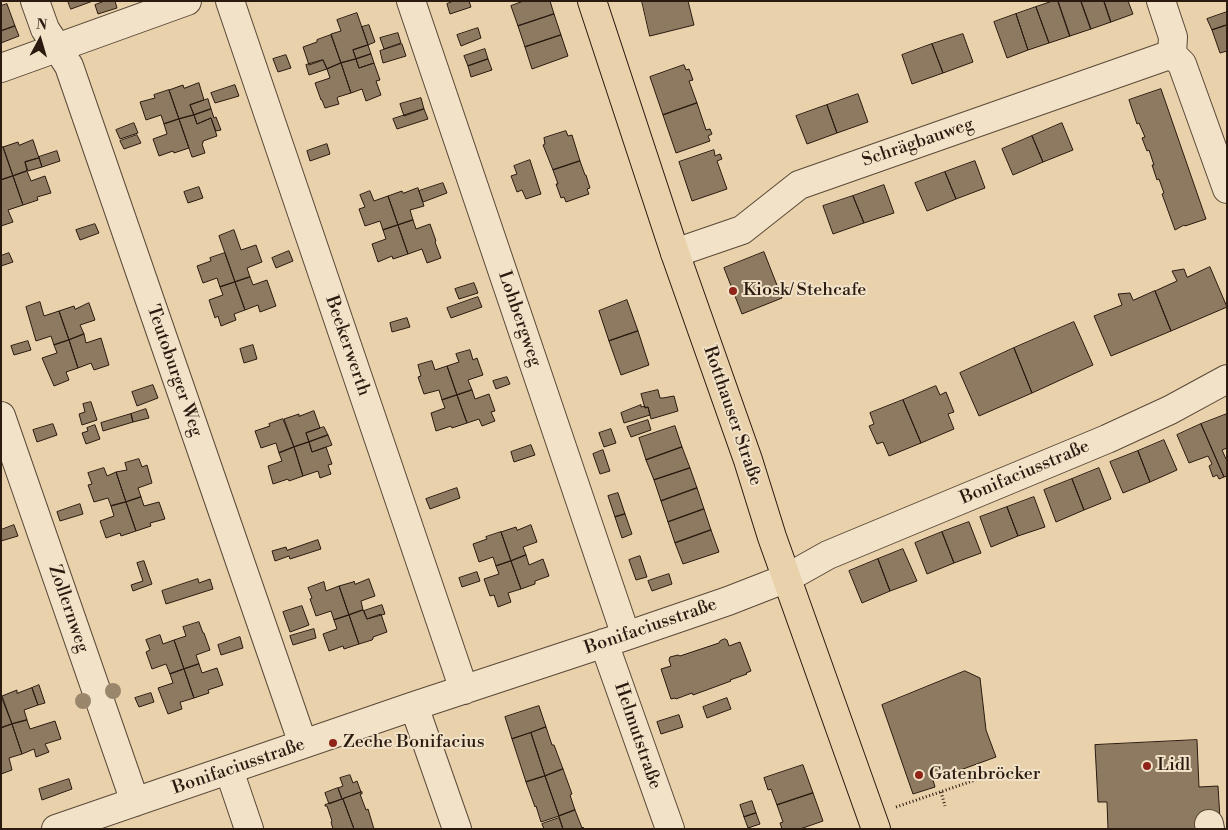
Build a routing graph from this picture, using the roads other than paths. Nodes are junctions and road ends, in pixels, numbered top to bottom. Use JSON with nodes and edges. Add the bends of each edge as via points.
{"nodes":[{"id":1,"x":35,"y":1,"type":"edge"},
{"id":2,"x":187,"y":1,"type":"edge"},
{"id":3,"x":230,"y":1,"type":"edge"},
{"id":4,"x":411,"y":1,"type":"edge"},
{"id":5,"x":592,"y":1,"type":"edge"},
{"id":6,"x":1161,"y":1,"type":"edge"},
{"id":7,"x":57,"y":48,"type":"junction"},
{"id":8,"x":1172,"y":54,"type":"junction"},
{"id":9,"x":1,"y":68,"type":"edge"},
{"id":10,"x":1227,"y":189,"type":"edge"},
{"id":11,"x":675,"y":253,"type":"junction"},
{"id":12,"x":1227,"y":379,"type":"edge"},
{"id":13,"x":1,"y":416,"type":"edge"},
{"id":14,"x":787,"y":578,"type":"junction"},
{"id":15,"x":615,"y":640,"type":"junction"},
{"id":16,"x":464,"y":690,"type":"junction"},
{"id":17,"x":414,"y":706,"type":"junction"},
{"id":18,"x":303,"y":744,"type":"junction"},
{"id":19,"x":229,"y":770,"type":"junction"},
{"id":20,"x":136,"y":802,"type":"junction"},
{"id":21,"x":56,"y":829,"type":"edge"},
{"id":22,"x":249,"y":829,"type":"edge"},
{"id":23,"x":456,"y":829,"type":"edge"},
{"id":24,"x":670,"y":829,"type":"edge"},
{"id":25,"x":876,"y":829,"type":"edge"}],
"edges":[{"from":1,"to":7,"type":"street","name":"Teutoburger Weg","via":[[45,29]]},
{"from":2,"to":7,"type":"street"},
{"from":3,"to":16,"type":"street","name":"Beekerwerth"},
{"from":4,"to":15,"type":"street","name":"Lohbergweg"},
{"from":5,"to":11,"type":"main road","name":"Rotthauser Straße"},
{"from":6,"to":8,"type":"street","via":[[1173,37]]},
{"from":7,"to":9,"type":"street"},
{"from":7,"to":18,"type":"street","name":"Teutoburger Weg","via":[[69,66]]},
{"from":8,"to":10,"type":"street","via":[[1182,64]]},
{"from":8,"to":11,"type":"street","name":"Schrägbauweg","via":[[800,185],[742,230]]},
{"from":11,"to":14,"type":"main road","name":"Rotthauser Straße"},
{"from":12,"to":14,"type":"street","name":"Bonifaciusstraße","via":[[1134,427],[828,555]]},
{"from":13,"to":20,"type":"street","name":"Zollernweg"},
{"from":14,"to":15,"type":"street","name":"Bonifaciusstraße"},
{"from":14,"to":25,"type":"main road","name":"Rotthauser Straße"},
{"from":15,"to":16,"type":"street","name":"Bonifaciusstraße"},
{"from":15,"to":24,"type":"street","name":"Helmutstraße"},
{"from":16,"to":17,"type":"street","name":"Bonifaciusstraße"},
{"from":17,"to":18,"type":"street","name":"Bonifaciusstraße"},
{"from":17,"to":23,"type":"street"},
{"from":18,"to":19,"type":"street","name":"Bonifaciusstraße"},
{"from":19,"to":20,"type":"street","name":"Bonifaciusstraße"},
{"from":19,"to":22,"type":"street"},
{"from":20,"to":21,"type":"street","name":"Bonifaciusstraße"}]}
